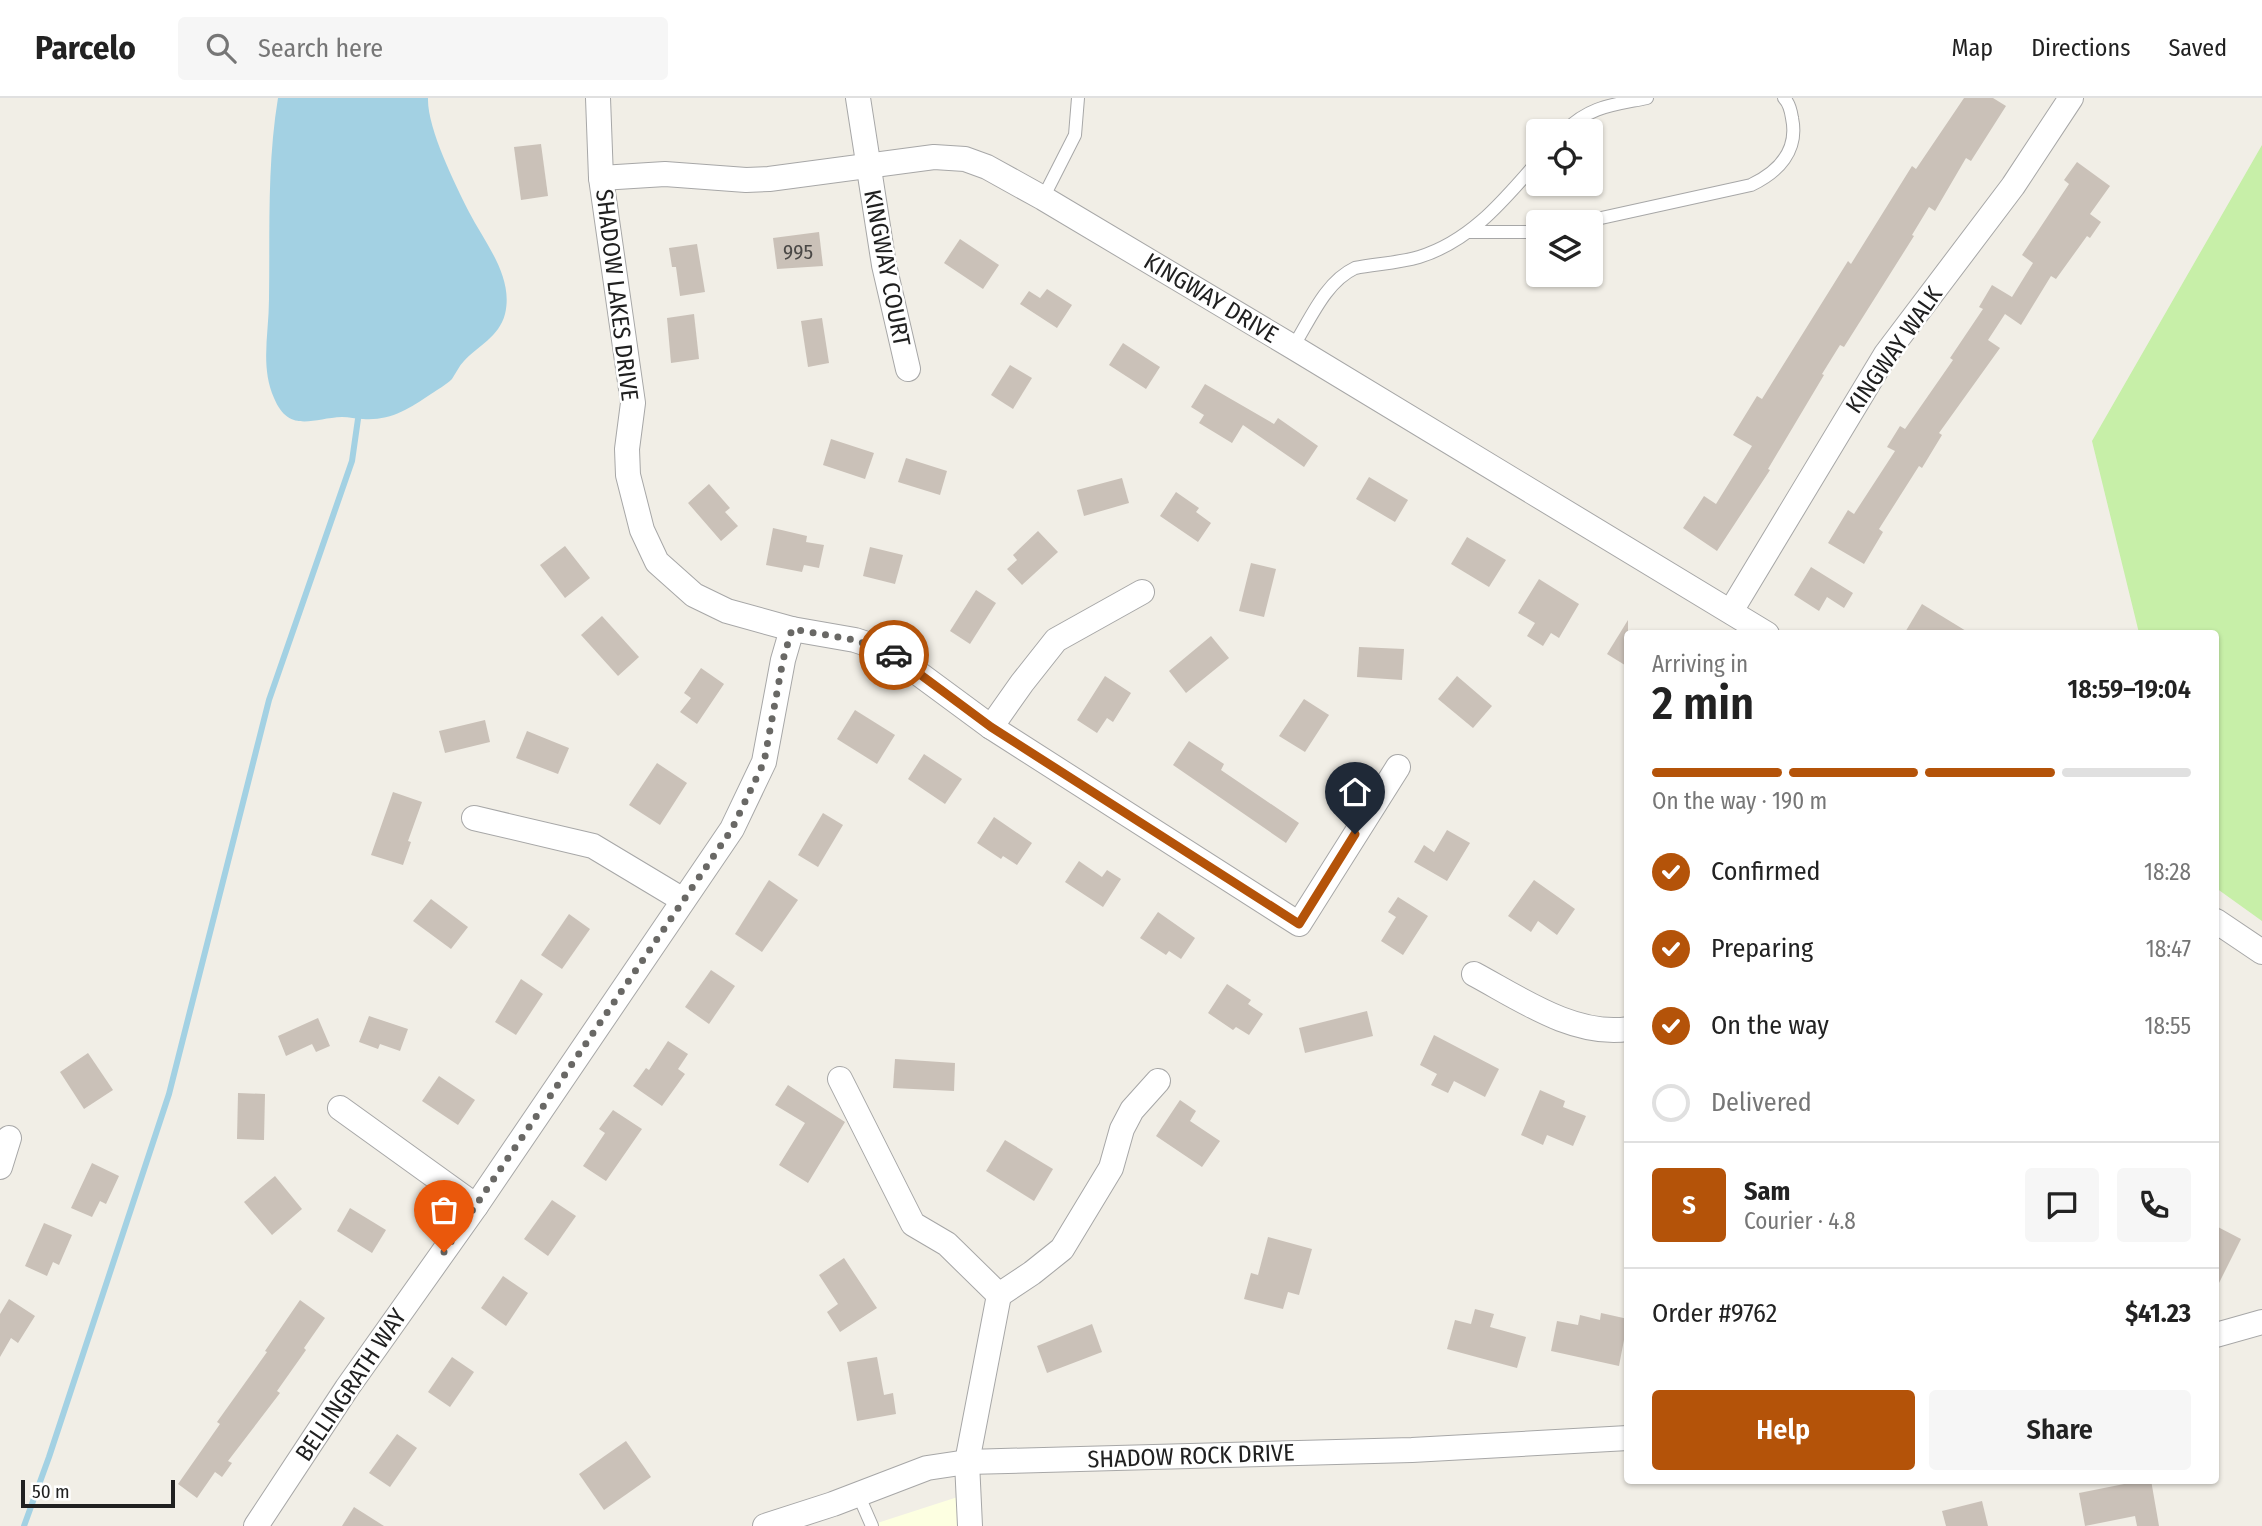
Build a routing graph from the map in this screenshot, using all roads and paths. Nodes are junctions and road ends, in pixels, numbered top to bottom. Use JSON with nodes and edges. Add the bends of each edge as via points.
{"nodes":[{"id":1,"x":598,"y":98,"type":"edge"},
{"id":2,"x":858,"y":98,"type":"edge"},
{"id":3,"x":1077,"y":98,"type":"edge"},
{"id":4,"x":1647,"y":98,"type":"edge"},
{"id":5,"x":1784,"y":98,"type":"edge"},
{"id":6,"x":2071,"y":98,"type":"edge"},
{"id":7,"x":1579,"y":119,"type":"edge"},
{"id":8,"x":867,"y":166,"type":"junction"},
{"id":9,"x":1526,"y":174,"type":"edge"},
{"id":10,"x":601,"y":178,"type":"junction"},
{"id":11,"x":1043,"y":198,"type":"junction"},
{"id":12,"x":1603,"y":218,"type":"edge"},
{"id":13,"x":1469,"y":232,"type":"junction"},
{"id":14,"x":1526,"y":232,"type":"edge"},
{"id":15,"x":1293,"y":347,"type":"junction"},
{"id":16,"x":908,"y":369,"type":"dead end"},
{"id":17,"x":1142,"y":592,"type":"dead end"},
{"id":18,"x":1731,"y":611,"type":"junction"},
{"id":19,"x":792,"y":629,"type":"junction"},
{"id":20,"x":1761,"y":630,"type":"edge"},
{"id":21,"x":991,"y":727,"type":"junction"},
{"id":22,"x":1398,"y":766,"type":"dead end"},
{"id":23,"x":474,"y":818,"type":"dead end"},
{"id":24,"x":683,"y":900,"type":"junction"},
{"id":25,"x":2219,"y":923,"type":"edge"},
{"id":26,"x":2262,"y":952,"type":"edge"},
{"id":27,"x":1474,"y":974,"type":"dead end"},
{"id":28,"x":1624,"y":1030,"type":"edge"},
{"id":29,"x":840,"y":1079,"type":"dead end"},
{"id":30,"x":1158,"y":1081,"type":"dead end"},
{"id":31,"x":340,"y":1108,"type":"dead end"},
{"id":32,"x":9,"y":1138,"type":"dead end"},
{"id":33,"x":0,"y":1167,"type":"edge"},
{"id":34,"x":476,"y":1206,"type":"junction"},
{"id":35,"x":999,"y":1294,"type":"junction"},
{"id":36,"x":2262,"y":1322,"type":"edge"},
{"id":37,"x":2219,"y":1334,"type":"edge"},
{"id":38,"x":1624,"y":1438,"type":"edge"},
{"id":39,"x":967,"y":1462,"type":"junction"},
{"id":40,"x":858,"y":1494,"type":"junction"},
{"id":41,"x":256,"y":1526,"type":"edge"},
{"id":42,"x":765,"y":1526,"type":"edge"},
{"id":43,"x":872,"y":1526,"type":"edge"},
{"id":44,"x":970,"y":1526,"type":"edge"}],
"edges":[{"from":1,"to":10,"type":"street","name":"SHADOW LAKES DRIVE"},
{"from":2,"to":8,"type":"street","name":"KINGWAY COURT"},
{"from":3,"to":11,"type":"lane","via":[[1074,135]]},
{"from":4,"to":7,"type":"lane","via":[[1597,108]]},
{"from":5,"to":12,"type":"lane","via":[[1793,122],[1793,139],[1784,162],[1764,179]]},
{"from":6,"to":18,"type":"street","name":"KINGWAY WALK","via":[[2006,196],[1886,354]]},
{"from":8,"to":10,"type":"street","name":"KINGWAY DRIVE","via":[[746,180],[665,174]]},
{"from":8,"to":11,"type":"street","name":"KINGWAY DRIVE","via":[[934,157],[965,159]]},
{"from":8,"to":16,"type":"street","name":"KINGWAY COURT"},
{"from":9,"to":13,"type":"lane","via":[[1494,212]]},
{"from":10,"to":19,"type":"street","name":"SHADOW LAKES DRIVE","via":[[633,403],[628,475],[642,530],[657,562],[694,595],[727,611]]},
{"from":11,"to":15,"type":"street","name":"KINGWAY DRIVE"},
{"from":13,"to":14,"type":"lane"},
{"from":13,"to":15,"type":"lane","via":[[1421,257],[1346,273],[1326,292]]},
{"from":15,"to":18,"type":"street","name":"KINGWAY DRIVE"},
{"from":17,"to":21,"type":"street","via":[[1055,640]]},
{"from":18,"to":20,"type":"street","name":"KINGWAY DRIVE"},
{"from":19,"to":21,"type":"street","name":"SHADOW LAKES DRIVE","via":[[888,651]]},
{"from":19,"to":24,"type":"street","name":"BELLINGRATH WAY","via":[[764,762],[732,829]]},
{"from":21,"to":22,"type":"street","name":"SHADOW LAKES DRIVE","via":[[1299,924]]},
{"from":23,"to":24,"type":"street","via":[[593,846]]},
{"from":24,"to":34,"type":"street","name":"BELLINGRATH WAY"},
{"from":25,"to":26,"type":"street"},
{"from":27,"to":28,"type":"street","via":[[1555,1018]]},
{"from":29,"to":35,"type":"street","via":[[913,1224],[947,1244]]},
{"from":30,"to":35,"type":"street","via":[[1132,1110],[1111,1168],[1062,1249]]},
{"from":31,"to":34,"type":"street"},
{"from":32,"to":33,"type":"street"},
{"from":34,"to":41,"type":"street","name":"BELLINGRATH WAY","via":[[346,1388]]},
{"from":35,"to":39,"type":"street"},
{"from":36,"to":37,"type":"street"},
{"from":38,"to":39,"type":"street","name":"SHADOW ROCK DRIVE","via":[[1412,1450]]},
{"from":39,"to":40,"type":"street","name":"SHADOW ROCK DRIVE","via":[[927,1468]]},
{"from":39,"to":44,"type":"street"},
{"from":40,"to":42,"type":"street","name":"SHADOW ROCK DRIVE"},
{"from":40,"to":43,"type":"lane"}]}
